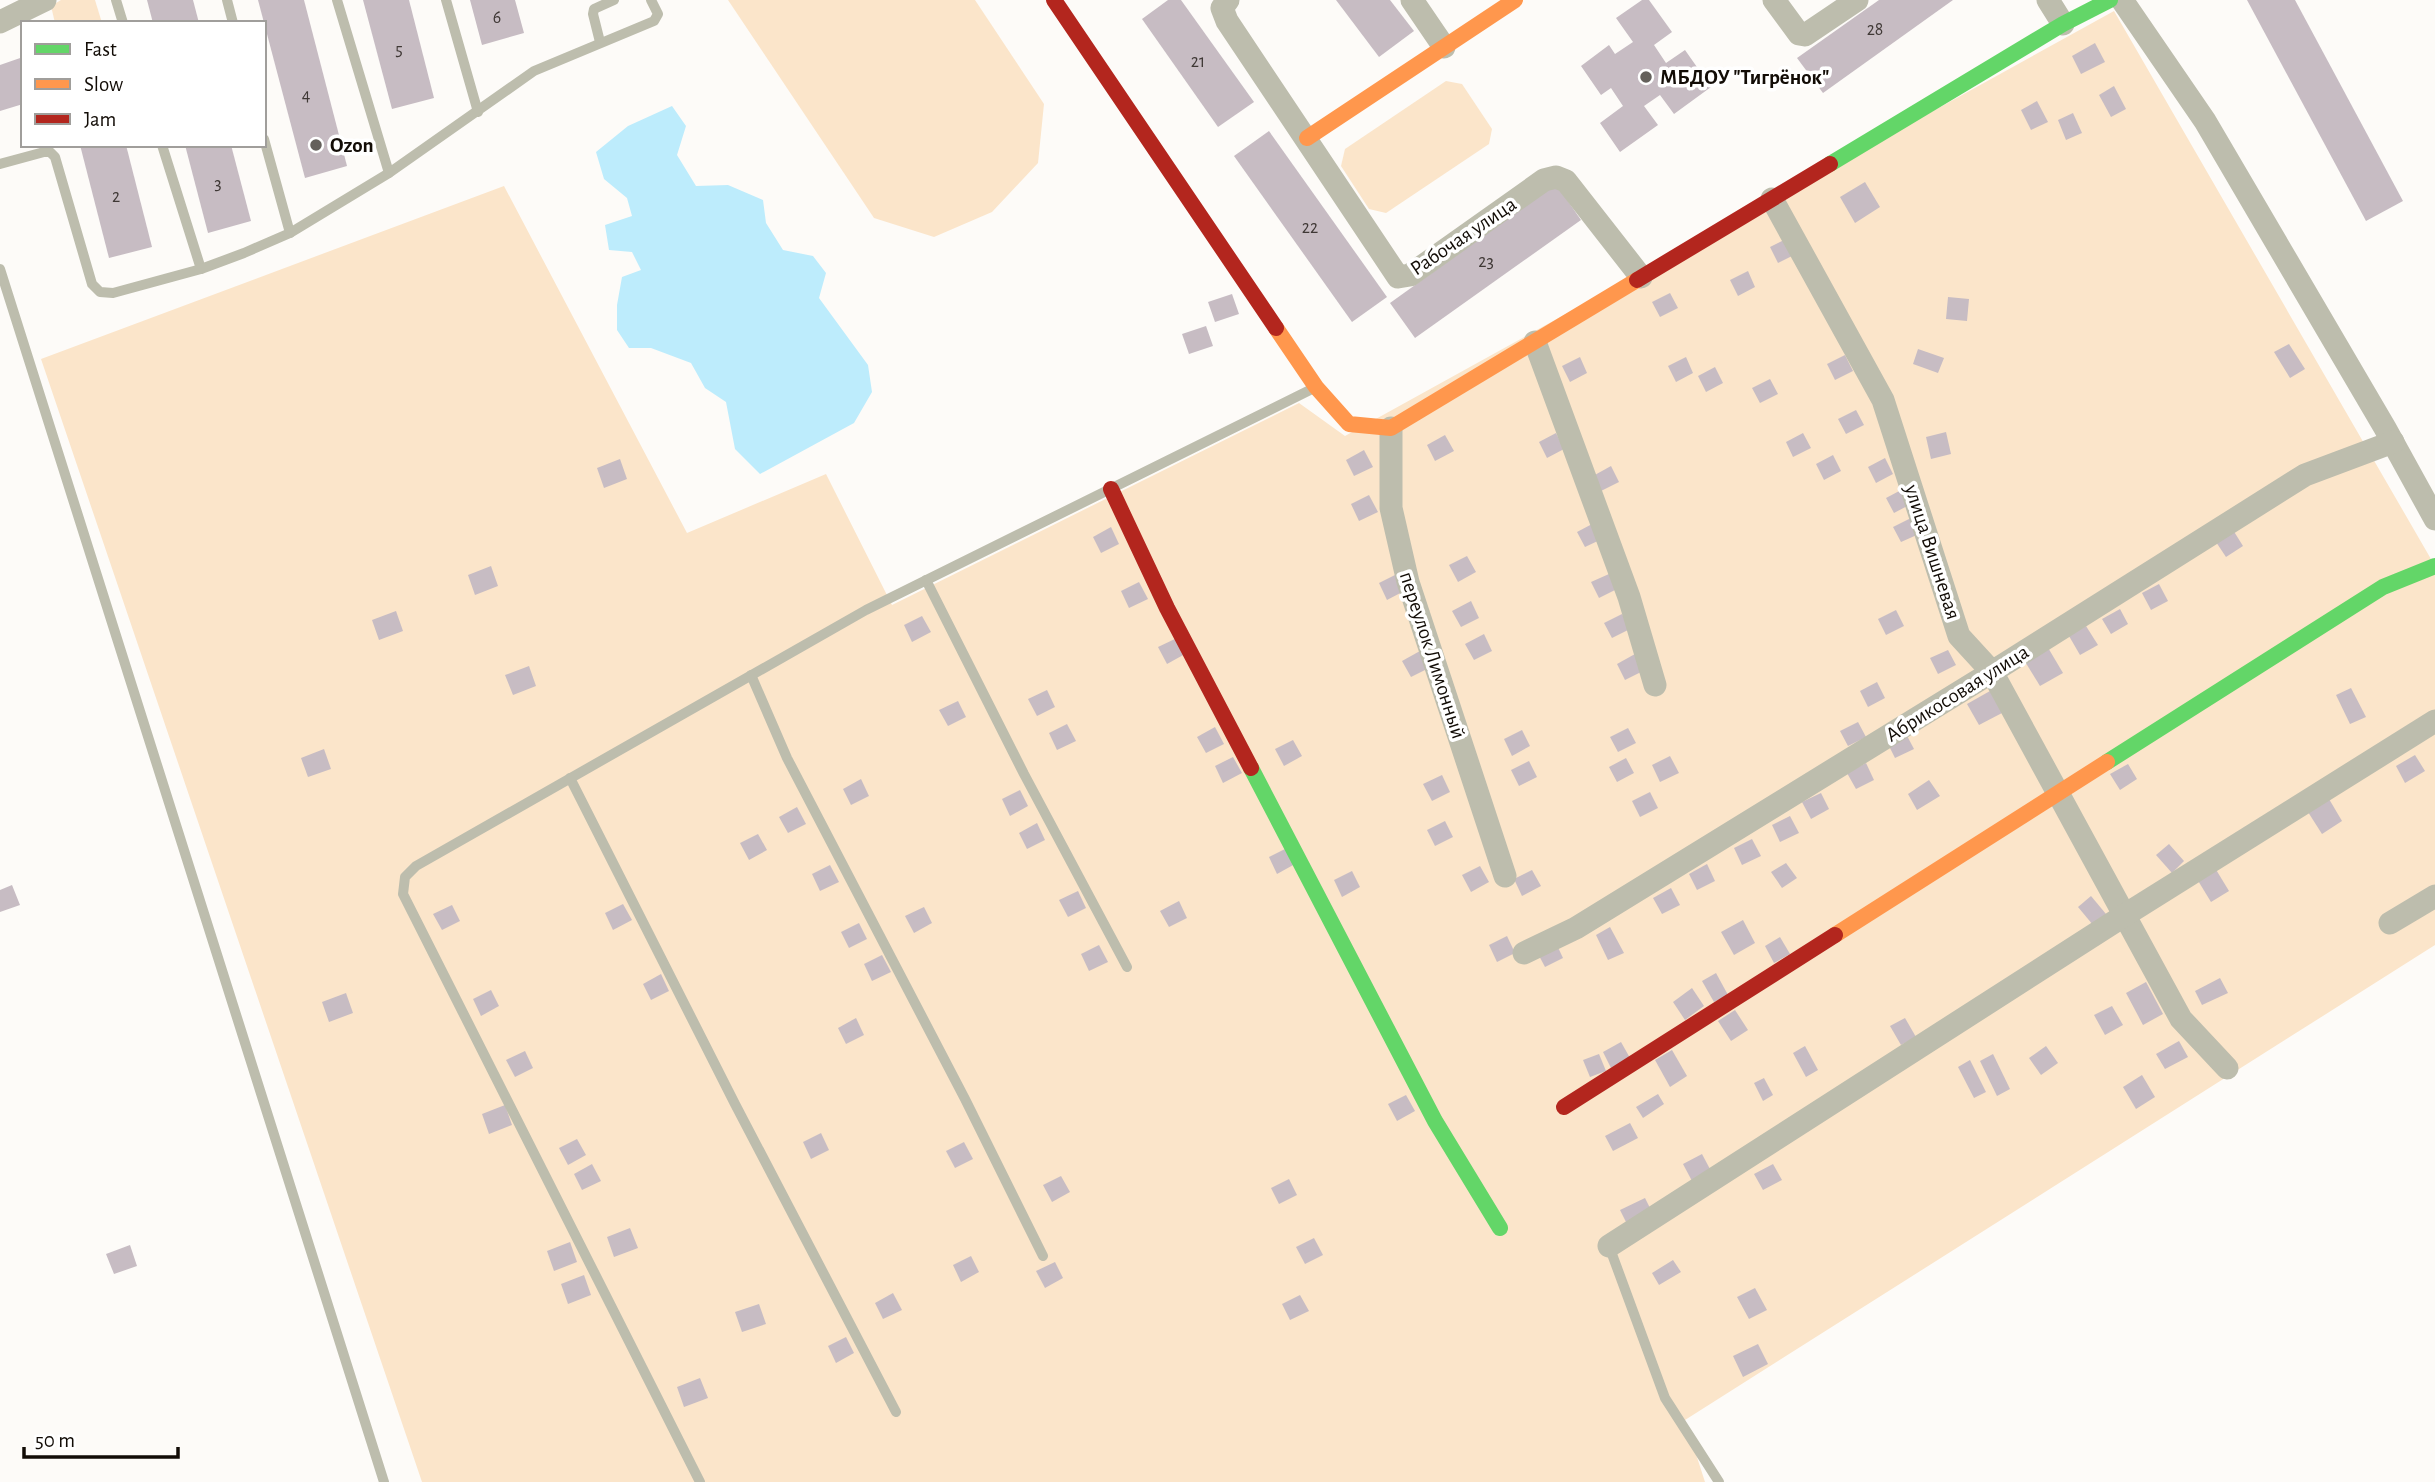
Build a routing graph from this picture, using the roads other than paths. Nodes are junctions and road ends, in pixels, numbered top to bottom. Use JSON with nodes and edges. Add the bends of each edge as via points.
{"nodes":[{"id":1,"x":45,"y":0,"type":"edge"},
{"id":2,"x":116,"y":0,"type":"edge"},
{"id":3,"x":227,"y":0,"type":"edge"},
{"id":4,"x":337,"y":0,"type":"edge"},
{"id":5,"x":446,"y":0,"type":"edge"},
{"id":6,"x":614,"y":0,"type":"edge"},
{"id":7,"x":651,"y":0,"type":"edge"},
{"id":8,"x":1228,"y":0,"type":"edge"},
{"id":9,"x":1412,"y":0,"type":"edge"},
{"id":10,"x":1516,"y":0,"type":"edge"},
{"id":11,"x":1774,"y":0,"type":"edge"},
{"id":12,"x":1857,"y":0,"type":"edge"},
{"id":13,"x":2048,"y":0,"type":"edge"},
{"id":14,"x":2110,"y":0,"type":"edge"},
{"id":15,"x":2122,"y":0,"type":"edge"},
{"id":16,"x":1063,"y":3,"type":"edge"},
{"id":17,"x":122,"y":21,"type":"edge"},
{"id":18,"x":232,"y":21,"type":"edge"},
{"id":19,"x":0,"y":22,"type":"edge"},
{"id":20,"x":2063,"y":24,"type":"junction"},
{"id":21,"x":600,"y":41,"type":"junction"},
{"id":22,"x":1444,"y":47,"type":"junction"},
{"id":23,"x":478,"y":112,"type":"junction"},
{"id":24,"x":1307,"y":138,"type":"junction"},
{"id":25,"x":266,"y":146,"type":"edge"},
{"id":26,"x":163,"y":147,"type":"edge"},
{"id":27,"x":0,"y":164,"type":"edge"},
{"id":28,"x":389,"y":173,"type":"junction"},
{"id":29,"x":1772,"y":199,"type":"junction"},
{"id":30,"x":290,"y":233,"type":"junction"},
{"id":31,"x":0,"y":269,"type":"edge"},
{"id":32,"x":201,"y":269,"type":"junction"},
{"id":33,"x":1642,"y":277,"type":"junction"},
{"id":34,"x":1535,"y":342,"type":"junction"},
{"id":35,"x":1316,"y":387,"type":"junction"},
{"id":36,"x":1391,"y":428,"type":"junction"},
{"id":37,"x":2393,"y":442,"type":"junction"},
{"id":38,"x":1111,"y":489,"type":"junction"},
{"id":39,"x":2435,"y":519,"type":"edge"},
{"id":40,"x":2435,"y":566,"type":"edge"},
{"id":41,"x":926,"y":580,"type":"junction"},
{"id":42,"x":1992,"y":672,"type":"junction"},
{"id":43,"x":751,"y":675,"type":"junction"},
{"id":44,"x":1655,"y":685,"type":"dead end"},
{"id":45,"x":2435,"y":721,"type":"edge"},
{"id":46,"x":570,"y":778,"type":"junction"},
{"id":47,"x":2058,"y":793,"type":"junction"},
{"id":48,"x":1505,"y":876,"type":"dead end"},
{"id":49,"x":2435,"y":896,"type":"edge"},
{"id":50,"x":2125,"y":915,"type":"junction"},
{"id":51,"x":2390,"y":923,"type":"dead end"},
{"id":52,"x":1524,"y":953,"type":"dead end"},
{"id":53,"x":1126,"y":967,"type":"dead end"},
{"id":54,"x":2227,"y":1068,"type":"dead end"},
{"id":55,"x":1564,"y":1107,"type":"dead end"},
{"id":56,"x":1500,"y":1228,"type":"dead end"},
{"id":57,"x":1609,"y":1246,"type":"joint"},
{"id":58,"x":1043,"y":1256,"type":"dead end"},
{"id":59,"x":896,"y":1412,"type":"dead end"},
{"id":60,"x":384,"y":1482,"type":"edge"},
{"id":61,"x":699,"y":1482,"type":"edge"},
{"id":62,"x":1719,"y":1482,"type":"edge"}],
"edges":[{"from":1,"to":19,"type":"street"},
{"from":2,"to":17,"type":"lane"},
{"from":3,"to":18,"type":"lane"},
{"from":4,"to":28,"type":"lane"},
{"from":5,"to":23,"type":"lane"},
{"from":6,"to":21,"type":"lane","via":[[594,9]]},
{"from":7,"to":21,"type":"lane","via":[[657,18]]},
{"from":8,"to":24,"type":"street","name":"Рабочая улица","via":[[1222,8],[1227,21]]},
{"from":9,"to":22,"type":"street"},
{"from":10,"to":22,"type":"street"},
{"from":11,"to":12,"type":"street","via":[[1799,34],[1805,35]]},
{"from":13,"to":20,"type":"street"},
{"from":14,"to":20,"type":"street"},
{"from":15,"to":37,"type":"street","via":[[2206,121]]},
{"from":16,"to":35,"type":"street"},
{"from":20,"to":29,"type":"street"},
{"from":21,"to":23,"type":"lane","via":[[534,71]]},
{"from":22,"to":24,"type":"street"},
{"from":23,"to":28,"type":"lane"},
{"from":24,"to":33,"type":"street","name":"Рабочая улица","via":[[1398,277],[1410,275],[1544,180],[1556,177],[1566,181]]},
{"from":25,"to":30,"type":"lane"},
{"from":26,"to":32,"type":"lane"},
{"from":27,"to":32,"type":"lane","via":[[44,152],[55,157],[92,284],[100,292],[113,293]]},
{"from":28,"to":30,"type":"lane"},
{"from":29,"to":33,"type":"street"},
{"from":29,"to":42,"type":"street","name":"улица Вишневая","via":[[1883,400],[1959,636]]},
{"from":30,"to":32,"type":"lane"},
{"from":31,"to":60,"type":"lane"},
{"from":33,"to":34,"type":"street"},
{"from":34,"to":36,"type":"street"},
{"from":34,"to":44,"type":"street","via":[[1629,597]]},
{"from":35,"to":36,"type":"street","via":[[1349,424]]},
{"from":35,"to":38,"type":"lane"},
{"from":36,"to":48,"type":"street","name":"переулок Лимонный","via":[[1391,508],[1408,582]]},
{"from":37,"to":39,"type":"street"},
{"from":37,"to":42,"type":"street","name":"Абрикосовая улица","via":[[2305,475]]},
{"from":38,"to":41,"type":"lane"},
{"from":38,"to":56,"type":"street","via":[[1167,608],[1435,1121]]},
{"from":40,"to":47,"type":"street","via":[[2383,587]]},
{"from":41,"to":43,"type":"lane"},
{"from":41,"to":53,"type":"lane"},
{"from":42,"to":47,"type":"street","name":"улица Вишневая"},
{"from":42,"to":52,"type":"street","name":"Абрикосовая улица","via":[[1576,928]]},
{"from":43,"to":46,"type":"lane"},
{"from":43,"to":58,"type":"lane","via":[[787,758]]},
{"from":45,"to":50,"type":"street"},
{"from":46,"to":59,"type":"lane"},
{"from":46,"to":61,"type":"lane","via":[[416,866],[405,877],[403,894]]},
{"from":47,"to":50,"type":"street","name":"улица Вишневая"},
{"from":47,"to":55,"type":"street"},
{"from":49,"to":51,"type":"street"},
{"from":50,"to":54,"type":"street","name":"улица Вишневая","via":[[2181,1019]]},
{"from":50,"to":57,"type":"street"},
{"from":57,"to":62,"type":"lane","via":[[1665,1398]]}]}
